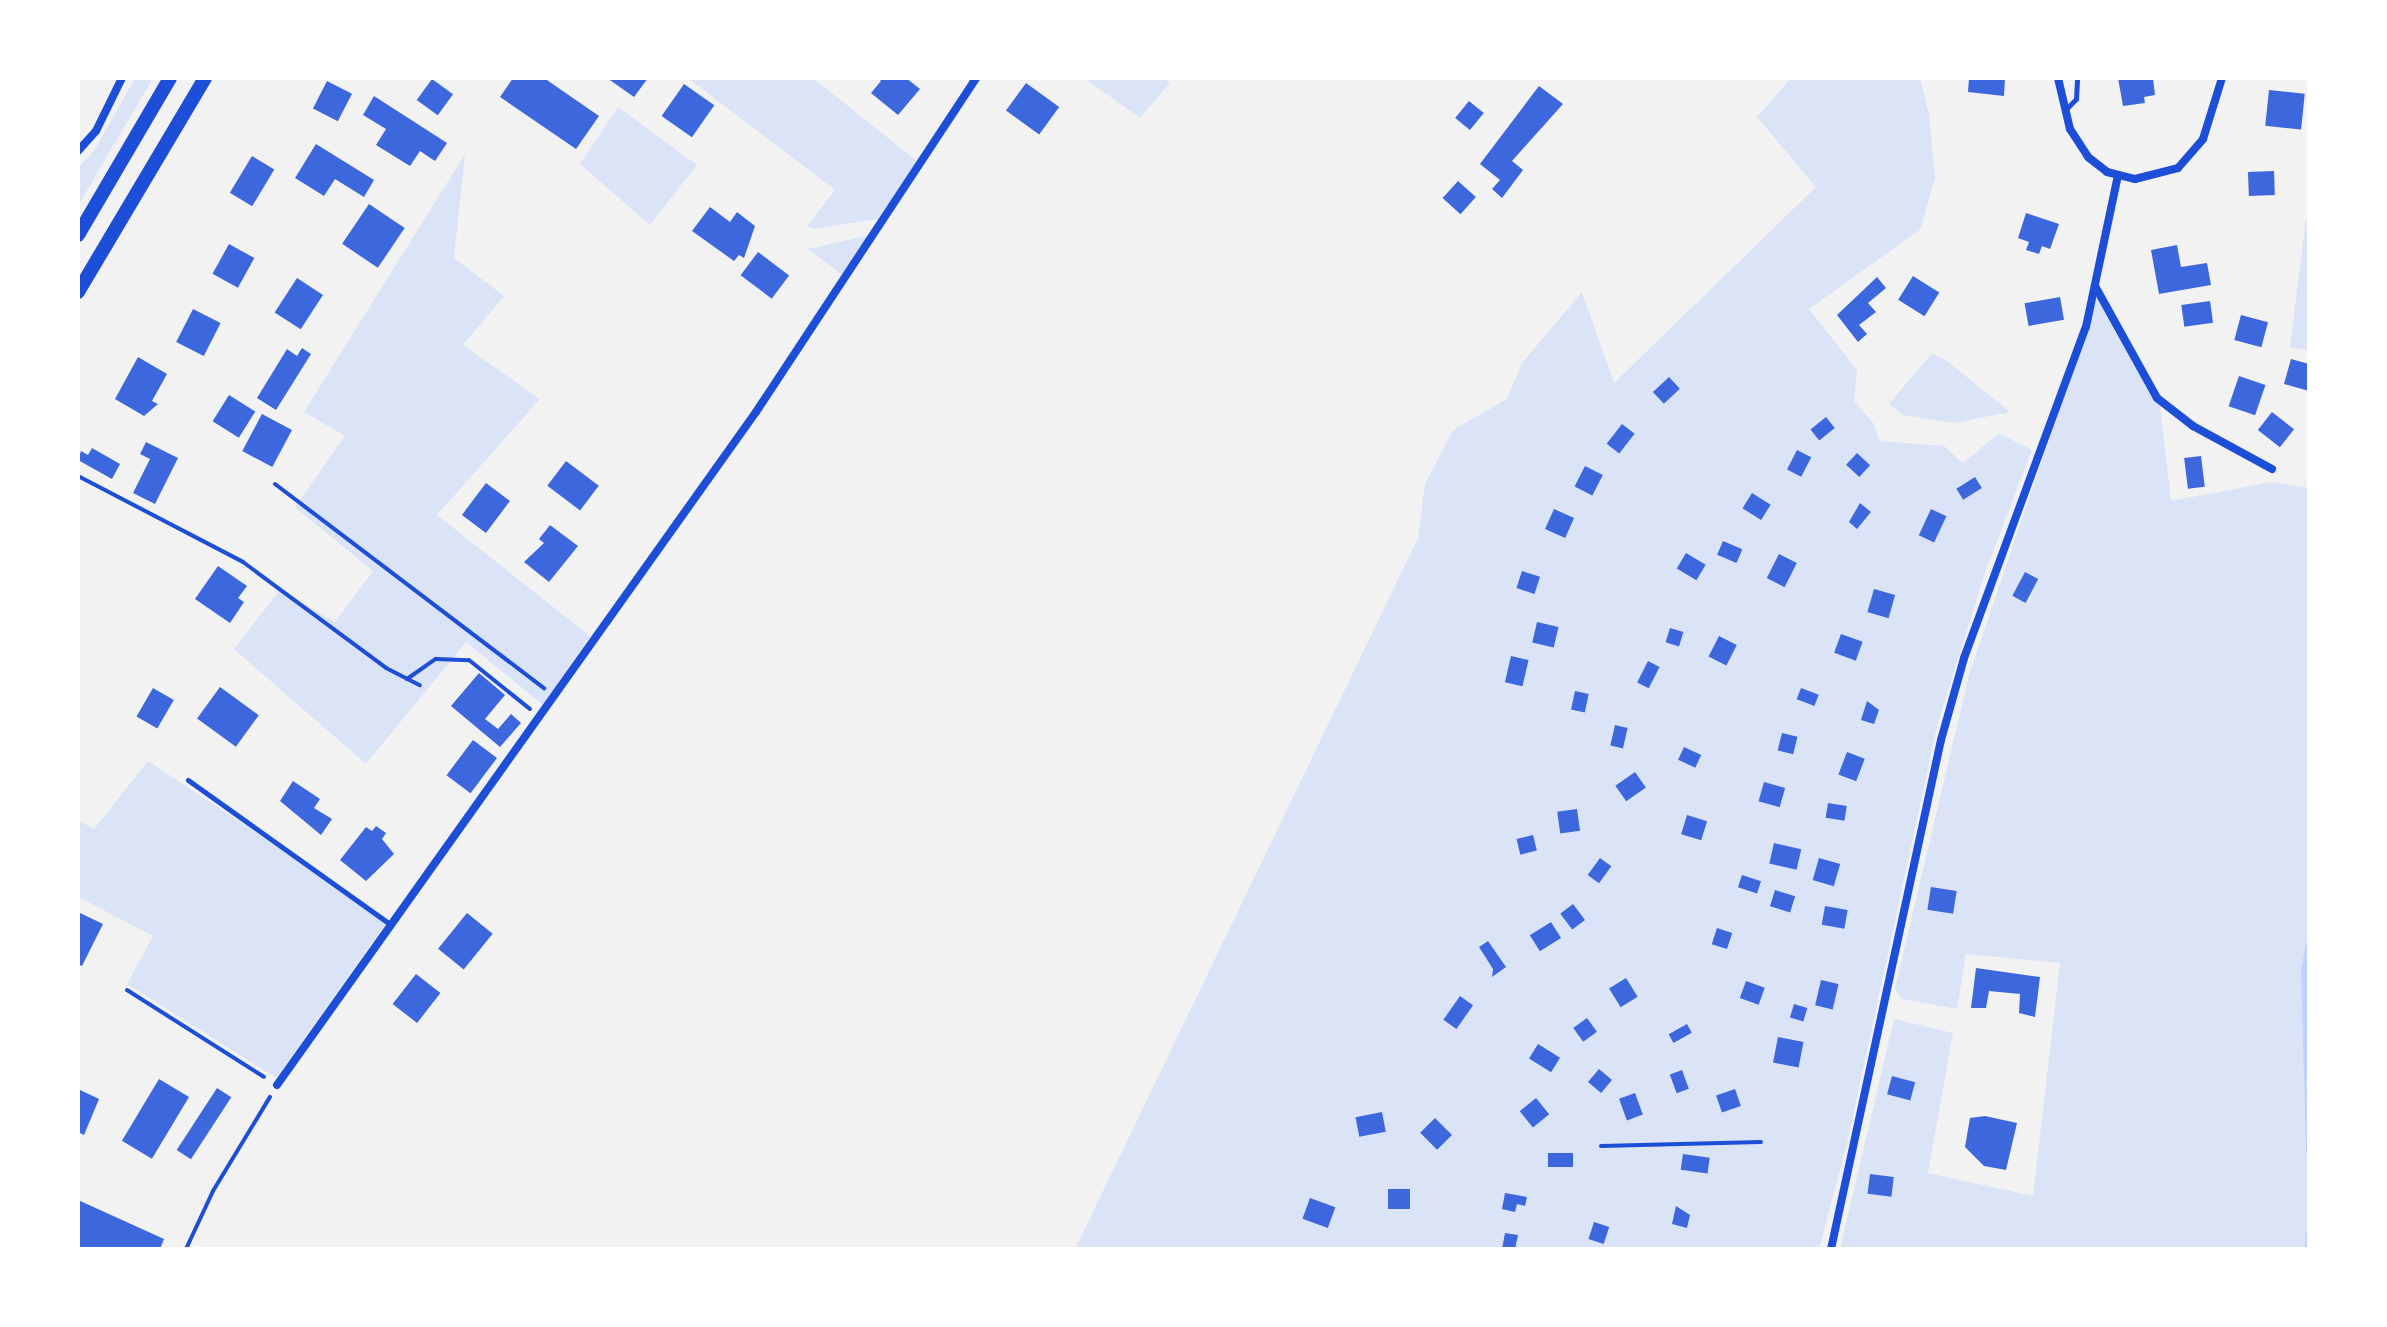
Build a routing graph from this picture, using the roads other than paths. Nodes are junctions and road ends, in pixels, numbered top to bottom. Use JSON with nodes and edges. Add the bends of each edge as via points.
{"nodes":[{"id":1,"x":122,"y":78,"type":"edge"},
{"id":2,"x":170,"y":78,"type":"edge"},
{"id":3,"x":205,"y":78,"type":"edge"},
{"id":4,"x":976,"y":78,"type":"edge"},
{"id":5,"x":2058,"y":78,"type":"edge"},
{"id":6,"x":2077,"y":78,"type":"edge"},
{"id":7,"x":2222,"y":78,"type":"edge"},
{"id":8,"x":2066,"y":109,"type":"junction"},
{"id":9,"x":78,"y":151,"type":"edge"},
{"id":10,"x":2118,"y":175,"type":"junction"},
{"id":11,"x":78,"y":235,"type":"edge"},
{"id":12,"x":2095,"y":285,"type":"junction"},
{"id":13,"x":78,"y":292,"type":"edge"},
{"id":14,"x":2272,"y":469,"type":"dead end"},
{"id":15,"x":188,"y":780,"type":"dead end"},
{"id":16,"x":392,"y":926,"type":"junction"},
{"id":17,"x":277,"y":1085,"type":"road end"},
{"id":18,"x":1831,"y":1249,"type":"edge"}],
"edges":[{"from":1,"to":9,"type":"street","via":[[96,131]]},
{"from":2,"to":11,"type":"main road"},
{"from":3,"to":13,"type":"main road"},
{"from":4,"to":16,"type":"street","via":[[774,386]]},
{"from":5,"to":8,"type":"street"},
{"from":6,"to":8,"type":"lane","via":[[2076,99]]},
{"from":7,"to":10,"type":"street","via":[[2203,139],[2178,168],[2156,177]]},
{"from":8,"to":10,"type":"street","via":[[2070,129],[2088,157]]},
{"from":10,"to":12,"type":"street"},
{"from":12,"to":14,"type":"street","via":[[2157,398],[2193,426]]},
{"from":12,"to":18,"type":"street","via":[[2086,327],[1964,658],[1941,740]]},
{"from":15,"to":16,"type":"lane"},
{"from":16,"to":17,"type":"street"}]}
